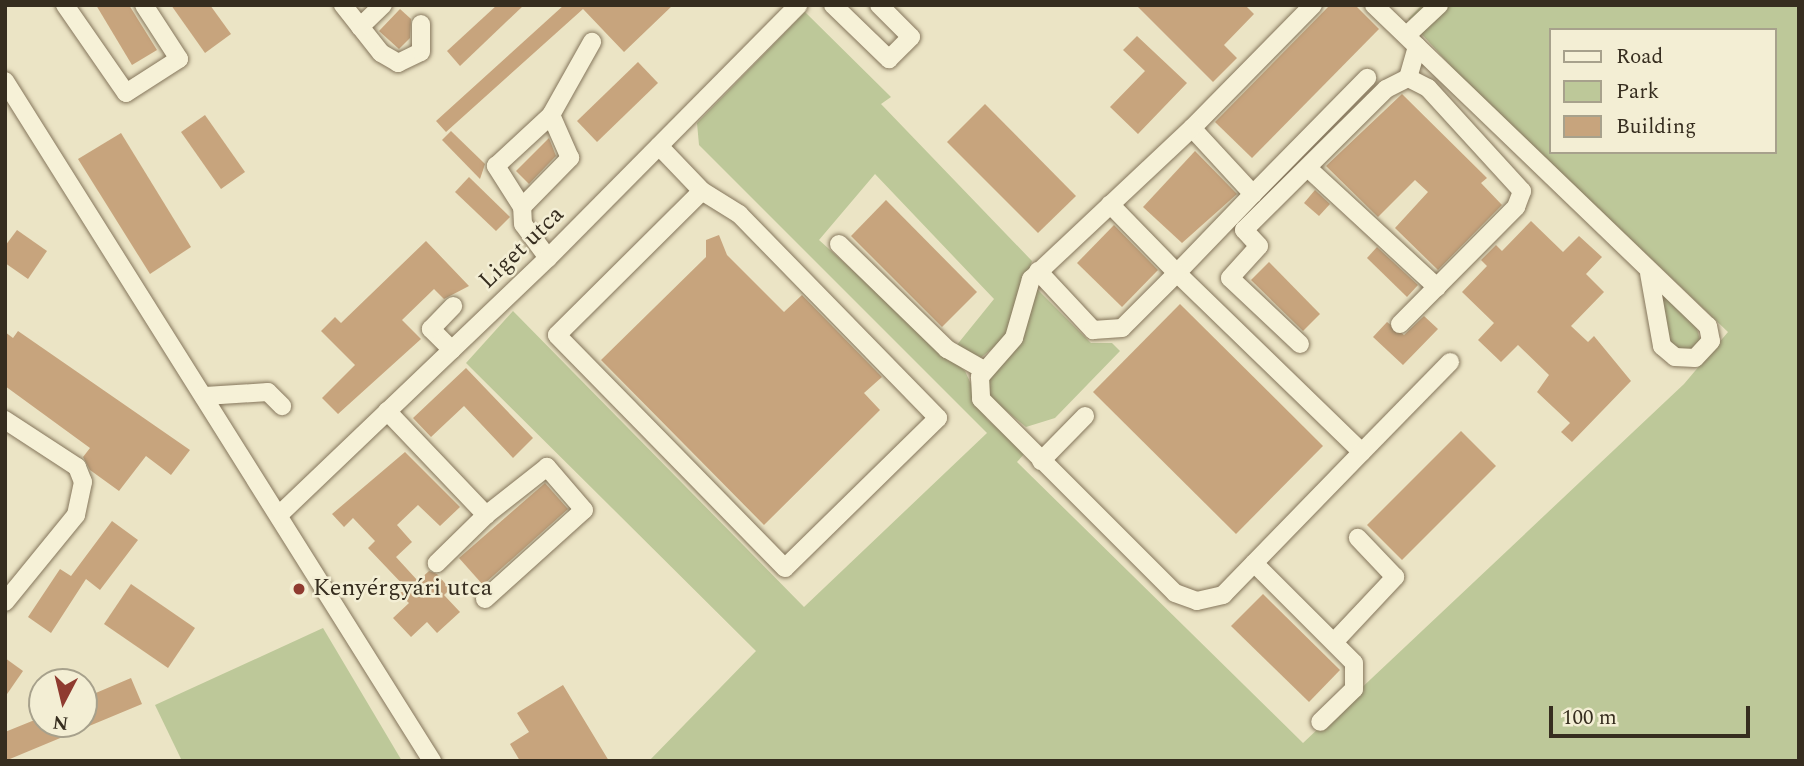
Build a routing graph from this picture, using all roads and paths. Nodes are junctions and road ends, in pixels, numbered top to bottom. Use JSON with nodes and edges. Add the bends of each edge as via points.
{"nodes":[{"id":1,"x":65,"y":5,"type":"edge"},
{"id":2,"x":144,"y":5,"type":"edge"},
{"id":3,"x":342,"y":5,"type":"edge"},
{"id":4,"x":383,"y":5,"type":"edge"},
{"id":5,"x":833,"y":5,"type":"edge"},
{"id":6,"x":879,"y":5,"type":"edge"},
{"id":7,"x":1312,"y":5,"type":"edge"},
{"id":8,"x":1374,"y":5,"type":"edge"},
{"id":9,"x":1438,"y":5,"type":"edge"},
{"id":10,"x":795,"y":8,"type":"edge"},
{"id":11,"x":421,"y":24,"type":"dead end"},
{"id":12,"x":360,"y":27,"type":"junction"},
{"id":13,"x":1412,"y":40,"type":"junction"},
{"id":14,"x":592,"y":42,"type":"dead end"},
{"id":15,"x":1367,"y":78,"type":"dead end"},
{"id":16,"x":1408,"y":78,"type":"junction"},
{"id":17,"x":5,"y":81,"type":"edge"},
{"id":18,"x":551,"y":115,"type":"junction"},
{"id":19,"x":1192,"y":128,"type":"junction"},
{"id":20,"x":659,"y":146,"type":"junction"},
{"id":21,"x":1310,"y":170,"type":"junction"},
{"id":22,"x":702,"y":191,"type":"junction"},
{"id":23,"x":1253,"y":194,"type":"junction"},
{"id":24,"x":1110,"y":204,"type":"junction"},
{"id":25,"x":522,"y":207,"type":"junction"},
{"id":26,"x":839,"y":244,"type":"dead end"},
{"id":27,"x":548,"y":258,"type":"junction"},
{"id":28,"x":1038,"y":271,"type":"junction"},
{"id":29,"x":1177,"y":273,"type":"junction"},
{"id":30,"x":1648,"y":273,"type":"junction"},
{"id":31,"x":1437,"y":287,"type":"junction"},
{"id":32,"x":453,"y":306,"type":"dead end"},
{"id":33,"x":1400,"y":324,"type":"dead end"},
{"id":34,"x":1300,"y":344,"type":"dead end"},
{"id":35,"x":452,"y":350,"type":"junction"},
{"id":36,"x":1450,"y":362,"type":"dead end"},
{"id":37,"x":984,"y":370,"type":"junction"},
{"id":38,"x":205,"y":396,"type":"junction"},
{"id":39,"x":282,"y":406,"type":"dead end"},
{"id":40,"x":387,"y":411,"type":"junction"},
{"id":41,"x":1085,"y":416,"type":"dead end"},
{"id":42,"x":5,"y":420,"type":"edge"},
{"id":43,"x":1362,"y":452,"type":"junction"},
{"id":44,"x":1041,"y":461,"type":"junction"},
{"id":45,"x":280,"y":514,"type":"junction"},
{"id":46,"x":486,"y":515,"type":"junction"},
{"id":47,"x":1358,"y":538,"type":"dead end"},
{"id":48,"x":437,"y":563,"type":"dead end"},
{"id":49,"x":1254,"y":563,"type":"junction"},
{"id":50,"x":485,"y":599,"type":"dead end"},
{"id":51,"x":5,"y":602,"type":"edge"},
{"id":52,"x":1335,"y":641,"type":"junction"},
{"id":53,"x":1320,"y":722,"type":"dead end"},
{"id":54,"x":432,"y":761,"type":"edge"}],
"edges":[{"from":1,"to":2,"type":"street","via":[[126,93],[179,58]]},
{"from":3,"to":12,"type":"street"},
{"from":4,"to":12,"type":"street"},
{"from":5,"to":6,"type":"street","via":[[889,59],[911,37]]},
{"from":7,"to":19,"type":"street"},
{"from":8,"to":13,"type":"street"},
{"from":9,"to":13,"type":"street"},
{"from":10,"to":20,"type":"street","name":"Liget utca"},
{"from":11,"to":12,"type":"street","via":[[424,47],[405,62],[381,53]]},
{"from":13,"to":16,"type":"street"},
{"from":13,"to":30,"type":"street"},
{"from":14,"to":18,"type":"street"},
{"from":15,"to":23,"type":"street"},
{"from":16,"to":21,"type":"street","via":[[1386,89]]},
{"from":16,"to":31,"type":"street","via":[[1427,88],[1522,191],[1516,207]]},
{"from":17,"to":38,"type":"street"},
{"from":18,"to":25,"type":"street","via":[[570,158]]},
{"from":18,"to":25,"type":"street","via":[[496,166]]},
{"from":19,"to":23,"type":"street"},
{"from":19,"to":24,"type":"street"},
{"from":20,"to":22,"type":"street"},
{"from":20,"to":27,"type":"street","name":"Liget utca"},
{"from":21,"to":31,"type":"street"},
{"from":21,"to":34,"type":"street","via":[[1244,230],[1259,246],[1230,278]]},
{"from":22,"to":22,"type":"street","via":[[738,214],[938,418],[785,568],[557,335]]},
{"from":23,"to":29,"type":"street"},
{"from":24,"to":28,"type":"street"},
{"from":24,"to":29,"type":"street"},
{"from":25,"to":27,"type":"street","via":[[523,225]]},
{"from":26,"to":37,"type":"street","via":[[947,349]]},
{"from":27,"to":35,"type":"street","name":"Liget utca"},
{"from":28,"to":29,"type":"street","via":[[1083,322],[1102,334],[1122,328]]},
{"from":28,"to":37,"type":"street","via":[[1024,289],[1014,338]]},
{"from":29,"to":43,"type":"street"},
{"from":30,"to":30,"type":"street","via":[[1708,326],[1711,341],[1695,358],[1675,358],[1662,346]]},
{"from":31,"to":33,"type":"street"},
{"from":32,"to":35,"type":"street","via":[[431,329]]},
{"from":35,"to":40,"type":"street","name":"Liget utca"},
{"from":36,"to":43,"type":"street"},
{"from":37,"to":44,"type":"street","via":[[981,399]]},
{"from":38,"to":39,"type":"street","via":[[268,392]]},
{"from":38,"to":45,"type":"street"},
{"from":40,"to":45,"type":"street","name":"Liget utca"},
{"from":40,"to":46,"type":"street"},
{"from":41,"to":44,"type":"street"},
{"from":42,"to":51,"type":"street","via":[[77,467],[83,482],[76,515]]},
{"from":43,"to":49,"type":"street"},
{"from":44,"to":49,"type":"street","via":[[1185,598],[1215,600]]},
{"from":45,"to":54,"type":"street"},
{"from":46,"to":48,"type":"street"},
{"from":46,"to":50,"type":"street","via":[[547,467],[584,510]]},
{"from":47,"to":52,"type":"street","via":[[1395,577]]},
{"from":49,"to":52,"type":"street"},
{"from":52,"to":53,"type":"street","via":[[1354,663],[1357,680]]}]}
